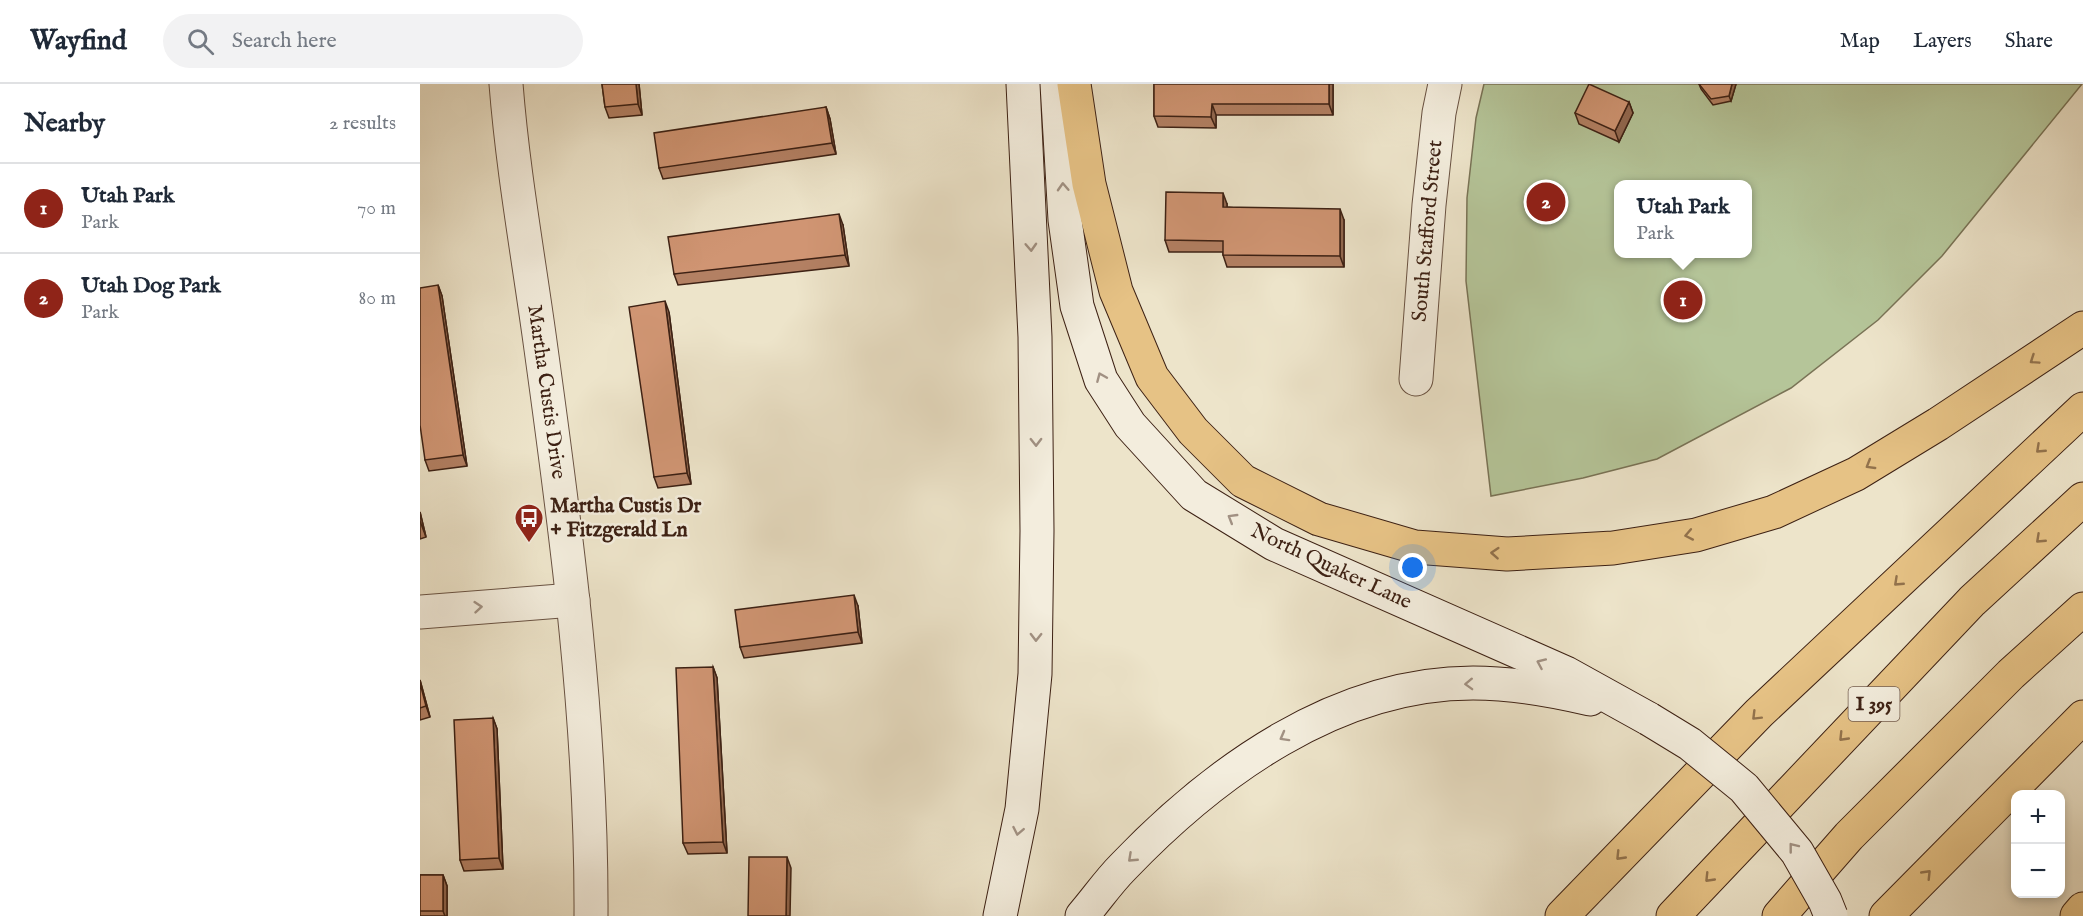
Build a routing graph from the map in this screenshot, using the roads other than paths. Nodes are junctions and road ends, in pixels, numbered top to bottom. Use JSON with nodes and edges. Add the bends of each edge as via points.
{"nodes":[{"id":1,"x":506,"y":84,"type":"edge"},
{"id":2,"x":1023,"y":84,"type":"edge"},
{"id":3,"x":1057,"y":84,"type":"edge"},
{"id":4,"x":1074,"y":84,"type":"edge"},
{"id":5,"x":1445,"y":84,"type":"edge"},
{"id":6,"x":2083,"y":328,"type":"edge"},
{"id":7,"x":1416,"y":379,"type":"dead end"},
{"id":8,"x":2083,"y":409,"type":"edge"},
{"id":9,"x":2083,"y":499,"type":"edge"},
{"id":10,"x":573,"y":600,"type":"junction"},
{"id":11,"x":2083,"y":609,"type":"edge"},
{"id":12,"x":420,"y":612,"type":"edge"},
{"id":13,"x":2083,"y":717,"type":"edge"},
{"id":14,"x":1649,"y":719,"type":"junction"},
{"id":15,"x":2083,"y":909,"type":"edge"},
{"id":16,"x":591,"y":916,"type":"edge"},
{"id":17,"x":1000,"y":916,"type":"edge"},
{"id":18,"x":1082,"y":916,"type":"edge"},
{"id":19,"x":1562,"y":916,"type":"edge"},
{"id":20,"x":1673,"y":916,"type":"edge"},
{"id":21,"x":1779,"y":916,"type":"edge"},
{"id":22,"x":1831,"y":916,"type":"edge"},
{"id":23,"x":1886,"y":916,"type":"edge"},
{"id":24,"x":2077,"y":916,"type":"edge"}],
"edges":[{"from":1,"to":10,"type":"main road","name":"Martha Custis Drive"},
{"from":2,"to":17,"type":"main road","one_way":true,"via":[[1035,336],[1035,674],[1022,809]]},
{"from":14,"to":3,"type":"main road","name":"North Quaker Lane","one_way":true,"via":[[1566,674],[1274,544],[1194,495],[1130,425],[1101,381],[1077,306],[1065,220]]},
{"from":6,"to":4,"type":"highway","one_way":true,"via":[[1856,474],[1774,512],[1696,534],[1613,548],[1507,554],[1415,547],[1319,519],[1243,482],[1193,431],[1152,377],[1116,291],[1089,184]]},
{"from":5,"to":7,"type":"main road","name":"South Stafford Street","via":[[1430,194]]},
{"from":8,"to":19,"type":"highway","one_way":true,"via":[[1759,713]]},
{"from":9,"to":20,"type":"highway","number":"I 395","one_way":true,"via":[[1972,601]]},
{"from":12,"to":10,"type":"main road","one_way":true},
{"from":10,"to":16,"type":"main road","name":"Martha Custis Drive","via":[[588,788]]},
{"from":11,"to":21,"type":"highway","via":[[2011,674],[1849,836]]},
{"from":23,"to":13,"type":"highway","one_way":true},
{"from":14,"to":18,"type":"main road","one_way":true,"via":[[1557,691],[1472,683],[1389,693],[1329,713],[1277,741],[1198,797],[1122,867]]},
{"from":22,"to":14,"type":"main road","one_way":true,"bridge":true,"via":[[1797,852],[1744,788],[1690,744]]},
{"from":15,"to":24,"type":"highway"}]}
